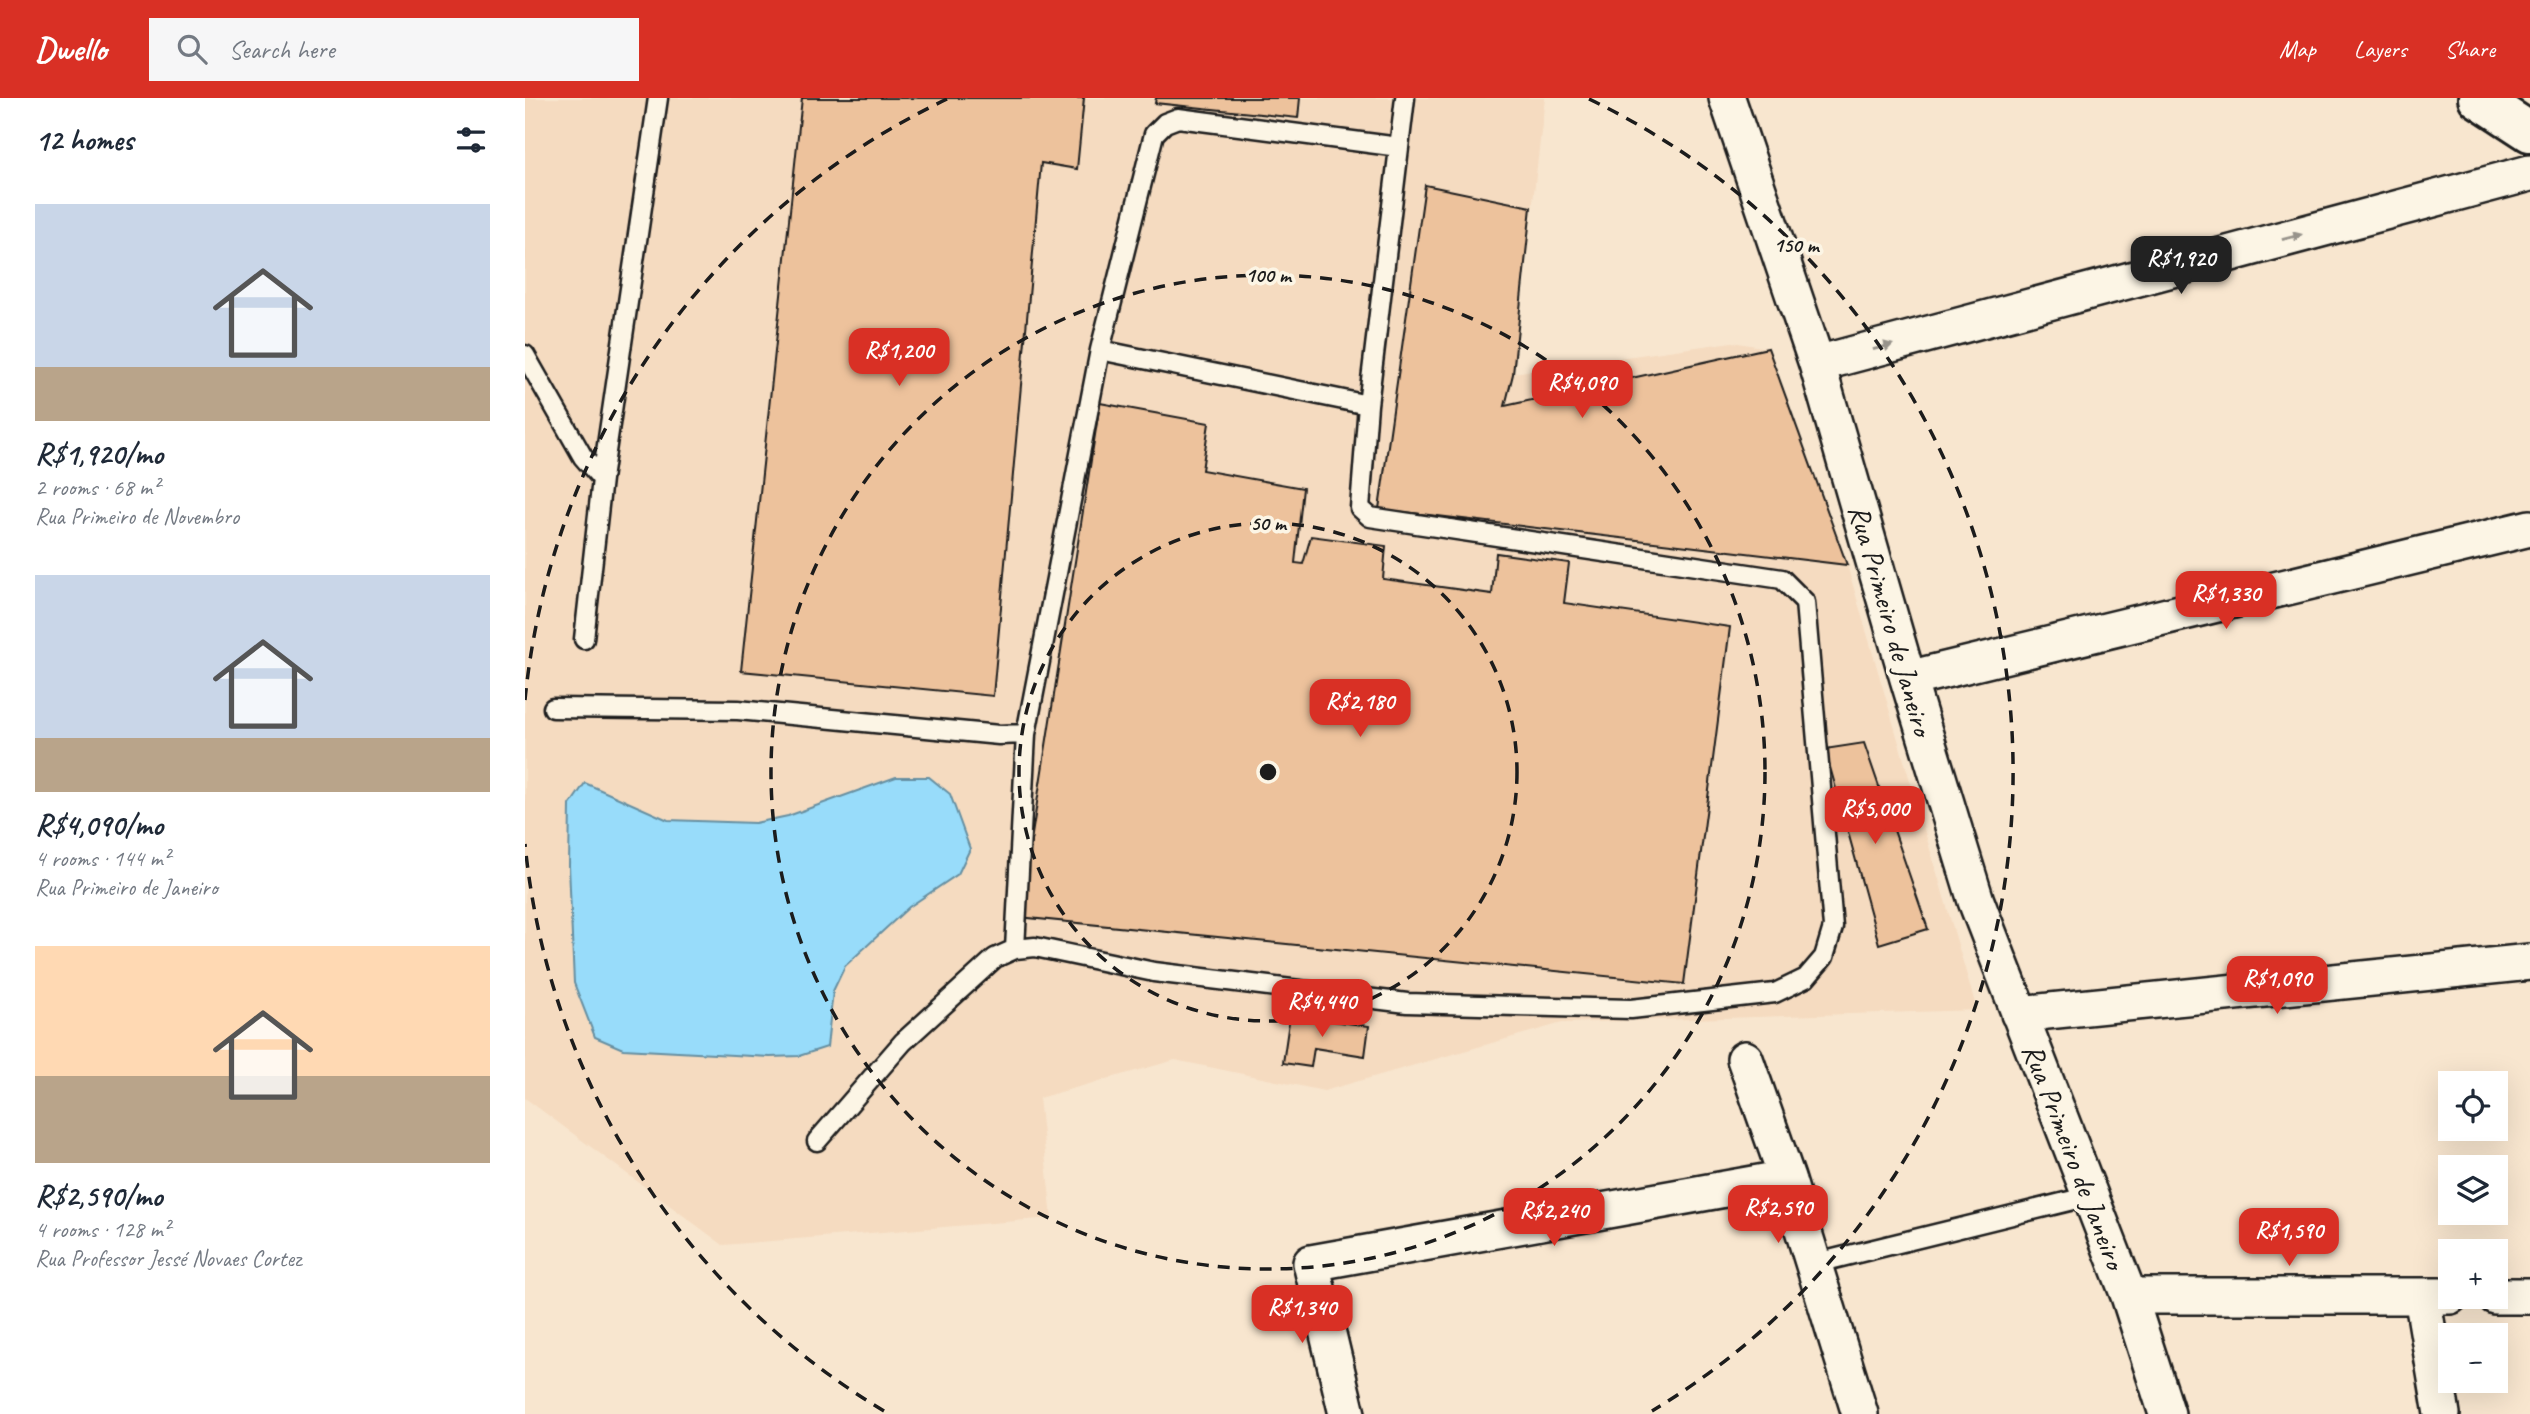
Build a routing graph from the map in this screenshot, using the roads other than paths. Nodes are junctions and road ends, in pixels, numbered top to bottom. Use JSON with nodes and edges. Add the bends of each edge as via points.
{"nodes":[{"id":1,"x":658,"y":98,"type":"edge"},
{"id":2,"x":1405,"y":98,"type":"edge"},
{"id":3,"x":1727,"y":98,"type":"edge"},
{"id":4,"x":2478,"y":98,"type":"edge"},
{"id":5,"x":2530,"y":132,"type":"edge"},
{"id":6,"x":1399,"y":147,"type":"junction"},
{"id":7,"x":2530,"y":173,"type":"edge"},
{"id":8,"x":1100,"y":350,"type":"junction"},
{"id":9,"x":525,"y":355,"type":"edge"},
{"id":10,"x":1817,"y":364,"type":"junction"},
{"id":11,"x":1368,"y":405,"type":"junction"},
{"id":12,"x":602,"y":479,"type":"junction"},
{"id":13,"x":2530,"y":528,"type":"edge"},
{"id":14,"x":584,"y":639,"type":"dead end"},
{"id":15,"x":1908,"y":679,"type":"junction"},
{"id":16,"x":553,"y":708,"type":"dead end"},
{"id":17,"x":1026,"y":734,"type":"junction"},
{"id":18,"x":1016,"y":949,"type":"junction"},
{"id":19,"x":2530,"y":962,"type":"edge"},
{"id":20,"x":2019,"y":1014,"type":"junction"},
{"id":21,"x":1745,"y":1059,"type":"dead end"},
{"id":22,"x":817,"y":1141,"type":"dead end"},
{"id":23,"x":1787,"y":1178,"type":"junction"},
{"id":24,"x":2090,"y":1196,"type":"junction"},
{"id":25,"x":1813,"y":1264,"type":"junction"},
{"id":26,"x":2129,"y":1296,"type":"junction"},
{"id":27,"x":2436,"y":1296,"type":"edge"},
{"id":28,"x":2508,"y":1296,"type":"edge"},
{"id":29,"x":2530,"y":1296,"type":"edge"},
{"id":30,"x":1347,"y":1414,"type":"edge"},
{"id":31,"x":1860,"y":1414,"type":"edge"},
{"id":32,"x":2167,"y":1414,"type":"edge"},
{"id":33,"x":2442,"y":1414,"type":"edge"}],
"edges":[{"from":1,"to":12,"type":"lane"},
{"from":2,"to":6,"type":"lane"},
{"from":3,"to":10,"type":"street","name":"Rua Primeiro de Janeiro"},
{"from":4,"to":5,"type":"main road"},
{"from":6,"to":8,"type":"lane","via":[[1178,118],[1165,123],[1154,134]]},
{"from":6,"to":11,"type":"lane"},
{"from":10,"to":7,"type":"street","one_way":true},
{"from":8,"to":11,"type":"lane"},
{"from":8,"to":17,"type":"lane"},
{"from":9,"to":12,"type":"lane","via":[[583,457]]},
{"from":10,"to":15,"type":"street","name":"Rua Primeiro de Janeiro"},
{"from":11,"to":18,"type":"lane","via":[[1360,508],[1370,517],[1782,579],[1799,595],[1805,603],[1833,927],[1824,957],[1805,978],[1775,993],[1630,1009],[1407,1003],[1154,972],[1035,947]]},
{"from":12,"to":14,"type":"lane"},
{"from":13,"to":15,"type":"street"},
{"from":15,"to":20,"type":"street","name":"Rua Primeiro de Janeiro","via":[[1976,901]]},
{"from":16,"to":17,"type":"lane","via":[[737,710]]},
{"from":17,"to":18,"type":"lane"},
{"from":18,"to":22,"type":"lane","via":[[995,958],[903,1042]]},
{"from":19,"to":20,"type":"street"},
{"from":20,"to":24,"type":"street","name":"Rua Primeiro de Janeiro"},
{"from":21,"to":23,"type":"street"},
{"from":23,"to":25,"type":"street"},
{"from":23,"to":30,"type":"street","via":[[1311,1263]]},
{"from":24,"to":25,"type":"lane"},
{"from":24,"to":26,"type":"street","name":"Rua Primeiro de Janeiro"},
{"from":25,"to":31,"type":"street"},
{"from":26,"to":27,"type":"street"},
{"from":26,"to":32,"type":"street","name":"Rua Primeiro de Janeiro"},
{"from":27,"to":33,"type":"street"},
{"from":28,"to":29,"type":"street"}]}
